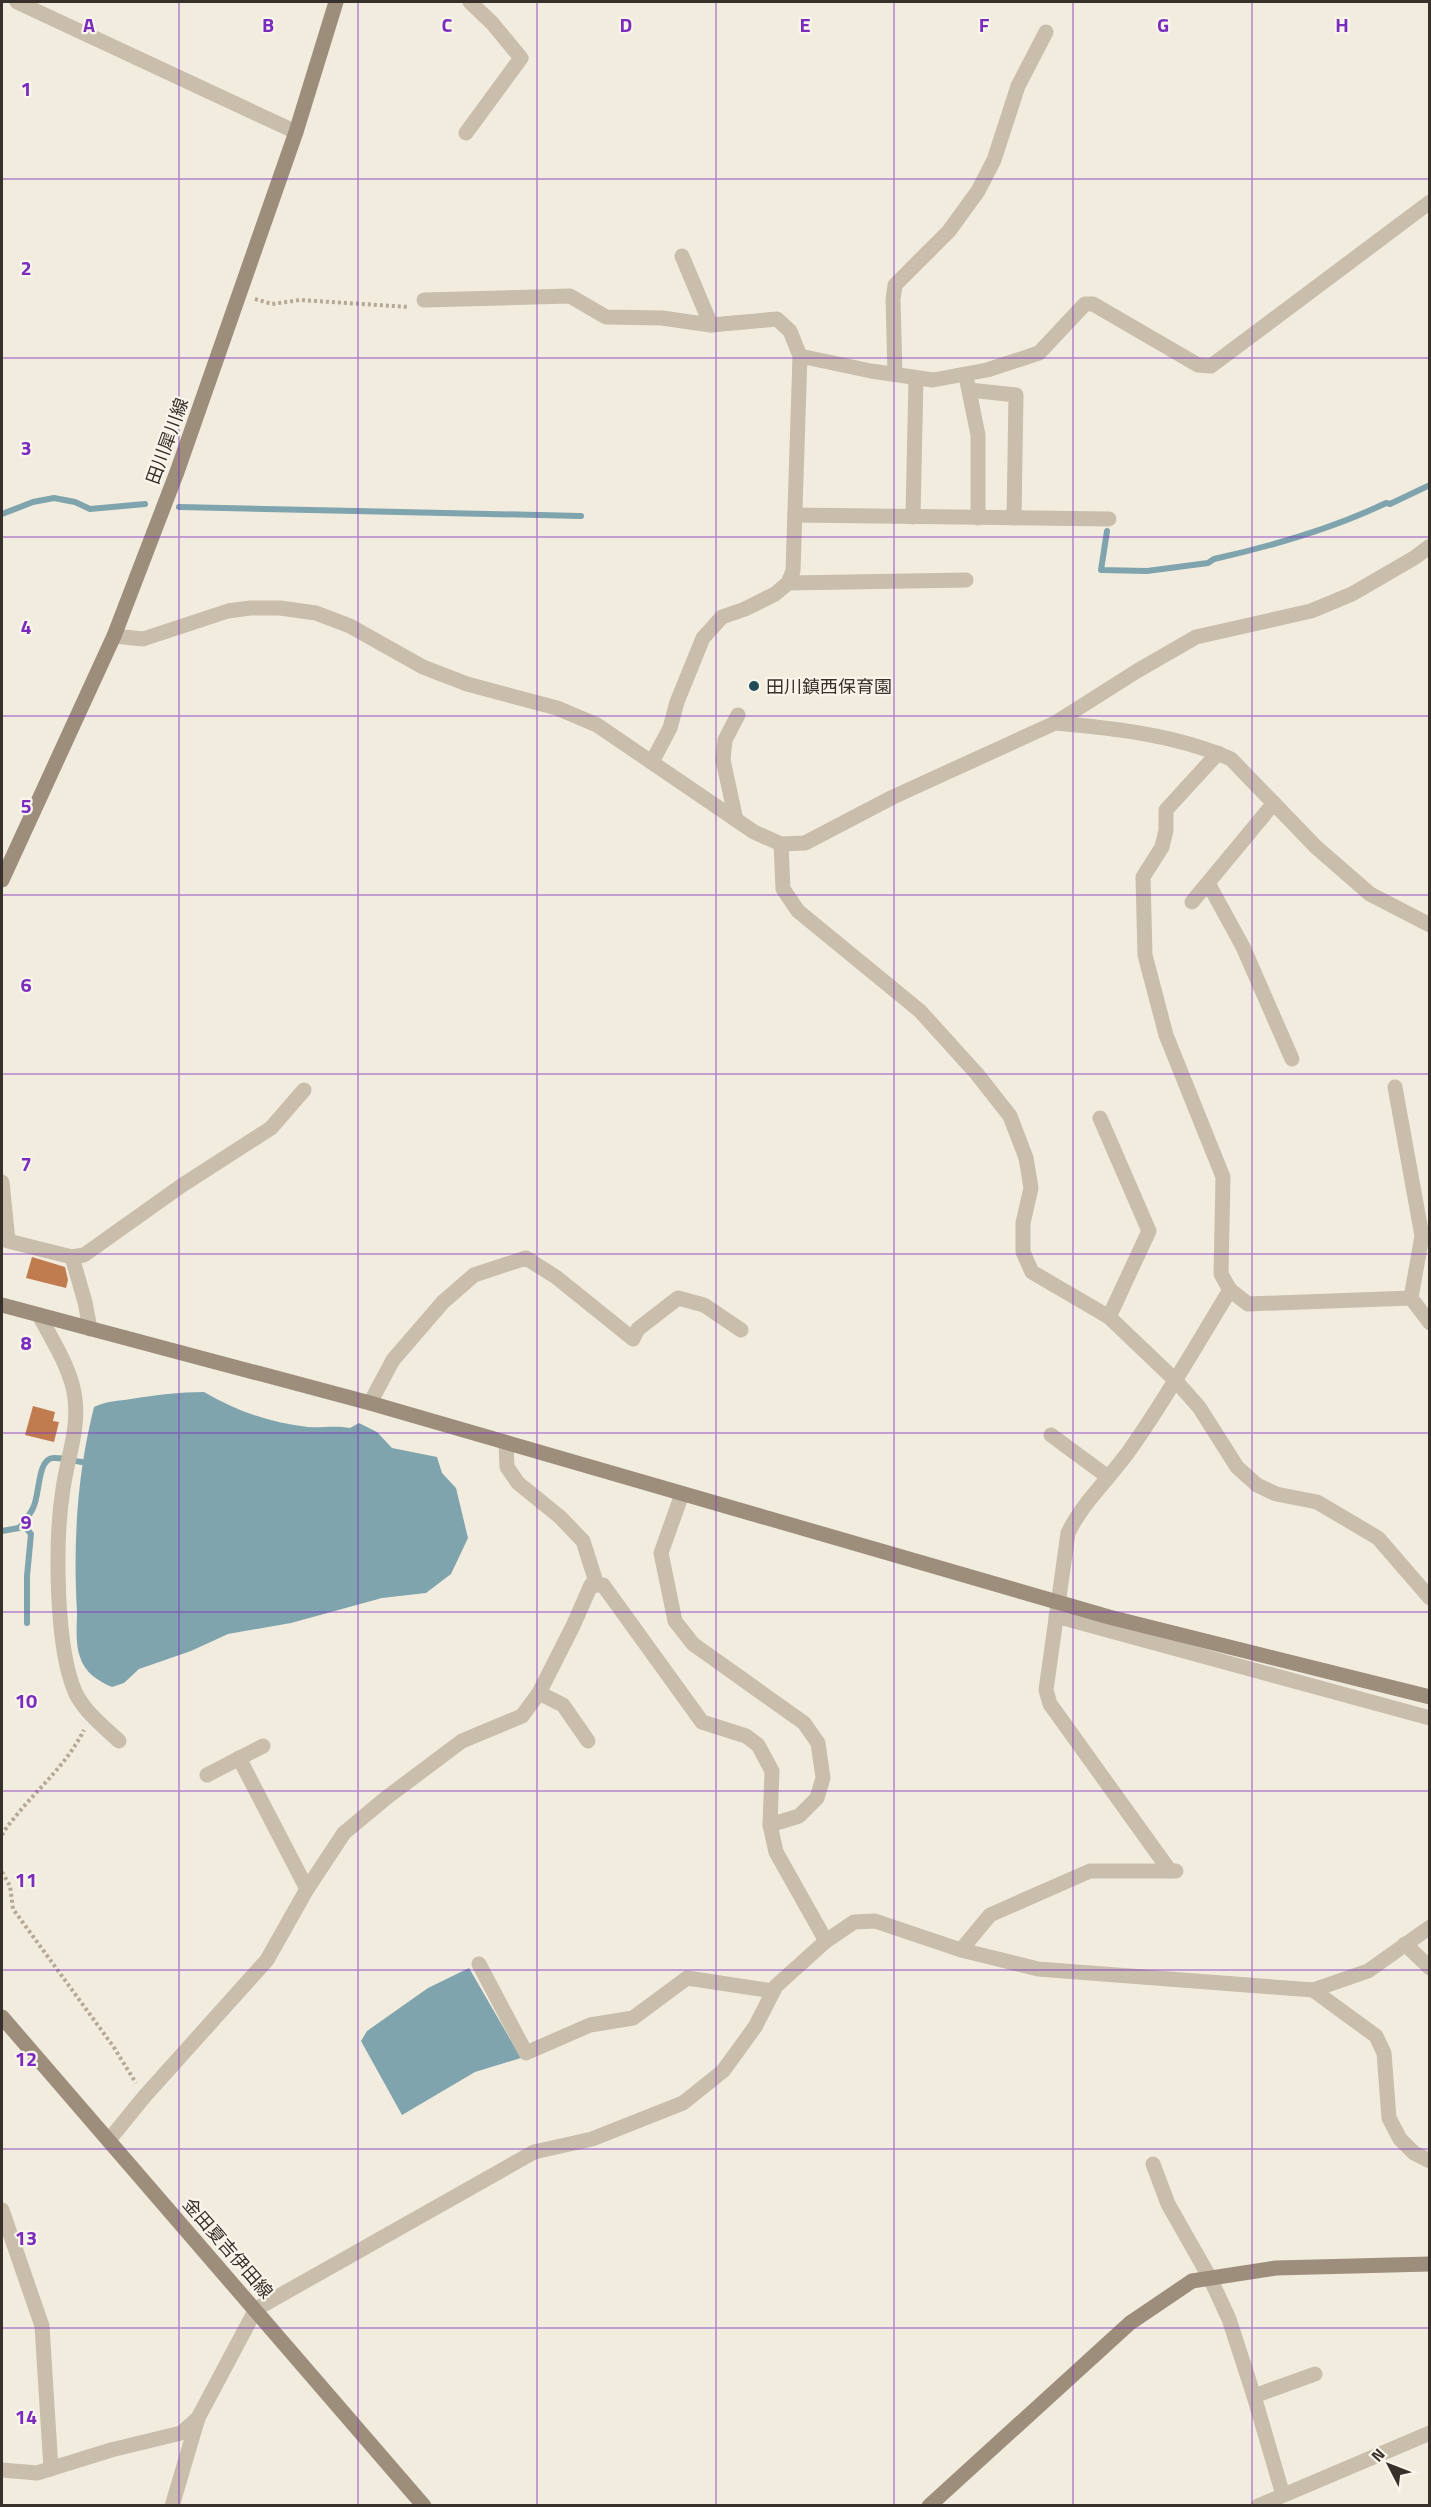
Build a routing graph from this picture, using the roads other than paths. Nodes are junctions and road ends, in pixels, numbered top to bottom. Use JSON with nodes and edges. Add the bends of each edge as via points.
{"nodes":[{"id":1,"x":17,"y":2,"type":"edge"},
{"id":2,"x":336,"y":2,"type":"edge"},
{"id":3,"x":470,"y":2,"type":"edge"},
{"id":4,"x":1046,"y":32,"type":"dead end"},
{"id":5,"x":296,"y":132,"type":"junction"},
{"id":6,"x":466,"y":133,"type":"dead end"},
{"id":7,"x":1430,"y":202,"type":"edge"},
{"id":8,"x":682,"y":256,"type":"dead end"},
{"id":9,"x":424,"y":300,"type":"road end"},
{"id":10,"x":711,"y":325,"type":"junction"},
{"id":11,"x":800,"y":356,"type":"junction"},
{"id":12,"x":895,"y":374,"type":"junction"},
{"id":13,"x":966,"y":374,"type":"junction"},
{"id":14,"x":916,"y":378,"type":"junction"},
{"id":15,"x":969,"y":390,"type":"junction"},
{"id":16,"x":795,"y":515,"type":"junction"},
{"id":17,"x":913,"y":517,"type":"junction"},
{"id":18,"x":978,"y":518,"type":"junction"},
{"id":19,"x":1014,"y":518,"type":"junction"},
{"id":20,"x":1109,"y":519,"type":"dead end"},
{"id":21,"x":1430,"y":546,"type":"edge"},
{"id":22,"x":966,"y":580,"type":"dead end"},
{"id":23,"x":788,"y":583,"type":"junction"},
{"id":24,"x":114,"y":636,"type":"junction"},
{"id":25,"x":738,"y":715,"type":"dead end"},
{"id":26,"x":1055,"y":723,"type":"junction"},
{"id":27,"x":1218,"y":753,"type":"junction"},
{"id":28,"x":652,"y":762,"type":"junction"},
{"id":29,"x":1274,"y":803,"type":"junction"},
{"id":30,"x":736,"y":820,"type":"junction"},
{"id":31,"x":781,"y":844,"type":"junction"},
{"id":32,"x":2,"y":880,"type":"edge"},
{"id":33,"x":1208,"y":883,"type":"junction"},
{"id":34,"x":1192,"y":902,"type":"dead end"},
{"id":35,"x":1430,"y":925,"type":"edge"},
{"id":36,"x":1292,"y":1059,"type":"dead end"},
{"id":37,"x":1395,"y":1087,"type":"dead end"},
{"id":38,"x":304,"y":1090,"type":"dead end"},
{"id":39,"x":1100,"y":1118,"type":"dead end"},
{"id":40,"x":2,"y":1182,"type":"edge"},
{"id":41,"x":72,"y":1257,"type":"junction"},
{"id":42,"x":1230,"y":1290,"type":"junction"},
{"id":43,"x":1411,"y":1298,"type":"junction"},
{"id":44,"x":2,"y":1305,"type":"edge"},
{"id":45,"x":39,"y":1315,"type":"junction"},
{"id":46,"x":1108,"y":1317,"type":"junction"},
{"id":47,"x":1430,"y":1323,"type":"edge"},
{"id":48,"x":90,"y":1329,"type":"junction"},
{"id":49,"x":741,"y":1330,"type":"dead end"},
{"id":50,"x":1175,"y":1380,"type":"junction"},
{"id":51,"x":370,"y":1403,"type":"junction"},
{"id":52,"x":1051,"y":1435,"type":"dead end"},
{"id":53,"x":506,"y":1443,"type":"junction"},
{"id":54,"x":1108,"y":1478,"type":"junction"},
{"id":55,"x":682,"y":1494,"type":"junction"},
{"id":56,"x":597,"y":1585,"type":"junction"},
{"id":57,"x":1430,"y":1599,"type":"edge"},
{"id":58,"x":1056,"y":1609,"type":"junction"},
{"id":59,"x":538,"y":1693,"type":"junction"},
{"id":60,"x":1430,"y":1697,"type":"edge"},
{"id":61,"x":1430,"y":1718,"type":"edge"},
{"id":62,"x":119,"y":1741,"type":"dead end"},
{"id":63,"x":588,"y":1741,"type":"dead end"},
{"id":64,"x":263,"y":1746,"type":"dead end"},
{"id":65,"x":239,"y":1758,"type":"junction"},
{"id":66,"x":207,"y":1776,"type":"dead end"},
{"id":67,"x":770,"y":1825,"type":"junction"},
{"id":68,"x":306,"y":1889,"type":"junction"},
{"id":69,"x":1430,"y":1927,"type":"edge"},
{"id":70,"x":826,"y":1941,"type":"junction"},
{"id":71,"x":1405,"y":1944,"type":"junction"},
{"id":72,"x":961,"y":1950,"type":"junction"},
{"id":73,"x":479,"y":1964,"type":"dead end"},
{"id":74,"x":1430,"y":1968,"type":"edge"},
{"id":75,"x":773,"y":1990,"type":"junction"},
{"id":76,"x":1313,"y":1990,"type":"junction"},
{"id":77,"x":2,"y":2017,"type":"edge"},
{"id":78,"x":109,"y":2140,"type":"junction"},
{"id":79,"x":1430,"y":2161,"type":"edge"},
{"id":80,"x":1153,"y":2164,"type":"dead end"},
{"id":81,"x":2,"y":2210,"type":"edge"},
{"id":82,"x":1430,"y":2264,"type":"edge"},
{"id":83,"x":1210,"y":2278,"type":"junction"},
{"id":84,"x":256,"y":2309,"type":"junction"},
{"id":85,"x":1315,"y":2374,"type":"dead end"},
{"id":86,"x":1254,"y":2396,"type":"junction"},
{"id":87,"x":198,"y":2418,"type":"junction"},
{"id":88,"x":1430,"y":2433,"type":"edge"},
{"id":89,"x":51,"y":2469,"type":"junction"},
{"id":90,"x":2,"y":2470,"type":"edge"},
{"id":91,"x":1283,"y":2495,"type":"junction"},
{"id":92,"x":172,"y":2505,"type":"edge"},
{"id":93,"x":424,"y":2505,"type":"edge"},
{"id":94,"x":929,"y":2505,"type":"edge"},
{"id":95,"x":1258,"y":2505,"type":"edge"}],
"edges":[{"from":1,"to":5,"type":"street"},
{"from":2,"to":5,"type":"street","name":"田川犀川線"},
{"from":3,"to":6,"type":"street","via":[[521,58]]},
{"from":4,"to":12,"type":"street","via":[[1018,86],[994,160],[978,191],[949,231],[896,285]]},
{"from":5,"to":24,"type":"street","name":"田川犀川線","via":[[177,472]]},
{"from":7,"to":13,"type":"street","via":[[1211,366],[1198,365],[1093,304],[1085,304],[1039,353]]},
{"from":8,"to":10,"type":"street"},
{"from":9,"to":10,"type":"street","via":[[570,296],[606,317],[662,318]]},
{"from":10,"to":11,"type":"street","via":[[777,319],[790,331]]},
{"from":11,"to":12,"type":"street"},
{"from":11,"to":16,"type":"street"},
{"from":12,"to":14,"type":"street"},
{"from":13,"to":14,"type":"street","via":[[933,380]]},
{"from":13,"to":15,"type":"street"},
{"from":14,"to":17,"type":"street"},
{"from":15,"to":18,"type":"street","via":[[978,435]]},
{"from":15,"to":19,"type":"street","via":[[1016,395]]},
{"from":16,"to":17,"type":"street"},
{"from":16,"to":23,"type":"street","via":[[793,571]]},
{"from":17,"to":18,"type":"street"},
{"from":18,"to":19,"type":"street"},
{"from":19,"to":20,"type":"street"},
{"from":21,"to":26,"type":"street","via":[[1352,594],[1311,611],[1196,638]]},
{"from":22,"to":23,"type":"street"},
{"from":23,"to":28,"type":"street","via":[[745,609],[722,616],[703,638],[670,728]]},
{"from":24,"to":28,"type":"street","via":[[143,639],[228,611],[250,608],[316,613],[351,626],[434,671],[557,708],[597,725]]},
{"from":24,"to":32,"type":"street","name":"田川犀川線"},
{"from":25,"to":30,"type":"street","via":[[725,740],[723,760]]},
{"from":26,"to":27,"type":"street","via":[[1118,728]]},
{"from":26,"to":31,"type":"street","via":[[893,797],[805,843]]},
{"from":27,"to":29,"type":"street","via":[[1231,759]]},
{"from":27,"to":42,"type":"street","via":[[1166,810],[1162,847],[1143,877],[1143,888],[1145,955],[1166,1035],[1223,1177],[1221,1274]]},
{"from":28,"to":30,"type":"street"},
{"from":29,"to":33,"type":"street"},
{"from":29,"to":35,"type":"street","via":[[1316,847],[1371,894]]},
{"from":30,"to":31,"type":"street"},
{"from":31,"to":46,"type":"street","via":[[783,889],[798,911],[920,1011],[1010,1116],[1026,1158],[1031,1188],[1023,1223],[1023,1252],[1032,1272]]},
{"from":33,"to":34,"type":"street"},
{"from":33,"to":36,"type":"street","via":[[1243,946]]},
{"from":37,"to":43,"type":"street","via":[[1422,1236]]},
{"from":38,"to":41,"type":"street","via":[[271,1128],[84,1255]]},
{"from":39,"to":46,"type":"street","via":[[1149,1231]]},
{"from":40,"to":41,"type":"street","via":[[8,1240]]},
{"from":41,"to":48,"type":"street"},
{"from":42,"to":43,"type":"street","via":[[1248,1304]]},
{"from":42,"to":50,"type":"street"},
{"from":43,"to":47,"type":"street"},
{"from":44,"to":45,"type":"street"},
{"from":45,"to":48,"type":"street"},
{"from":45,"to":62,"type":"street","via":[[75,1398],[75,1434],[60,1505],[60,1620],[68,1666],[76,1694],[91,1715]]},
{"from":46,"to":50,"type":"street"},
{"from":48,"to":51,"type":"street"},
{"from":49,"to":51,"type":"street","via":[[704,1305],[678,1298],[638,1329],[633,1339],[526,1258],[474,1275],[443,1302],[393,1360]]},
{"from":50,"to":54,"type":"street"},
{"from":50,"to":57,"type":"street","via":[[1199,1407],[1237,1467],[1257,1485],[1276,1494],[1317,1502],[1378,1538]]},
{"from":51,"to":53,"type":"street"},
{"from":52,"to":54,"type":"street"},
{"from":53,"to":55,"type":"street"},
{"from":53,"to":56,"type":"street","via":[[507,1467],[518,1483],[583,1541]]},
{"from":54,"to":58,"type":"street","via":[[1075,1518],[1068,1533]]},
{"from":55,"to":58,"type":"street"},
{"from":55,"to":67,"type":"street","via":[[661,1553],[675,1621],[693,1644],[804,1723],[818,1743],[824,1778],[817,1798],[799,1816]]},
{"from":56,"to":59,"type":"street","via":[[591,1585]]},
{"from":56,"to":67,"type":"street","via":[[603,1585],[702,1722],[746,1736],[758,1745],[772,1771]]},
{"from":58,"to":60,"type":"street"},
{"from":58,"to":61,"type":"street"},
{"from":58,"to":72,"type":"street","via":[[1046,1690],[1050,1704],[1174,1871],[1090,1871],[990,1915]]},
{"from":59,"to":63,"type":"street","via":[[563,1705]]},
{"from":59,"to":68,"type":"street","via":[[522,1716],[462,1742],[344,1833]]},
{"from":64,"to":65,"type":"street"},
{"from":65,"to":66,"type":"street"},
{"from":65,"to":68,"type":"street"},
{"from":67,"to":70,"type":"street","via":[[776,1852]]},
{"from":68,"to":78,"type":"street","via":[[267,1960]]},
{"from":69,"to":71,"type":"street"},
{"from":70,"to":72,"type":"street","via":[[854,1922],[875,1921]]},
{"from":70,"to":75,"type":"street"},
{"from":71,"to":74,"type":"street"},
{"from":71,"to":76,"type":"street","via":[[1368,1971]]},
{"from":72,"to":76,"type":"street","via":[[1038,1969]]},
{"from":73,"to":75,"type":"street","via":[[526,2054],[590,2025],[633,2018],[687,1978]]},
{"from":75,"to":84,"type":"street","via":[[755,2027],[723,2071],[683,2103],[592,2139],[534,2152]]},
{"from":76,"to":79,"type":"street","via":[[1376,2036],[1384,2054],[1389,2118],[1400,2139],[1414,2153]]},
{"from":77,"to":78,"type":"street","name":"金田夏吉伊田線"},
{"from":78,"to":84,"type":"street","name":"金田夏吉伊田線"},
{"from":80,"to":83,"type":"street","via":[[1168,2204]]},
{"from":81,"to":89,"type":"street","via":[[42,2326]]},
{"from":82,"to":83,"type":"street","via":[[1276,2268]]},
{"from":83,"to":86,"type":"street","via":[[1229,2319]]},
{"from":83,"to":94,"type":"street","via":[[1192,2281],[1130,2323]]},
{"from":84,"to":87,"type":"street"},
{"from":84,"to":93,"type":"street","name":"金田夏吉伊田線"},
{"from":85,"to":86,"type":"street"},
{"from":86,"to":91,"type":"street"},
{"from":87,"to":89,"type":"street","via":[[181,2433]]},
{"from":87,"to":92,"type":"street"},
{"from":88,"to":91,"type":"street"},
{"from":89,"to":90,"type":"street","via":[[37,2473]]},
{"from":91,"to":95,"type":"street"}]}
